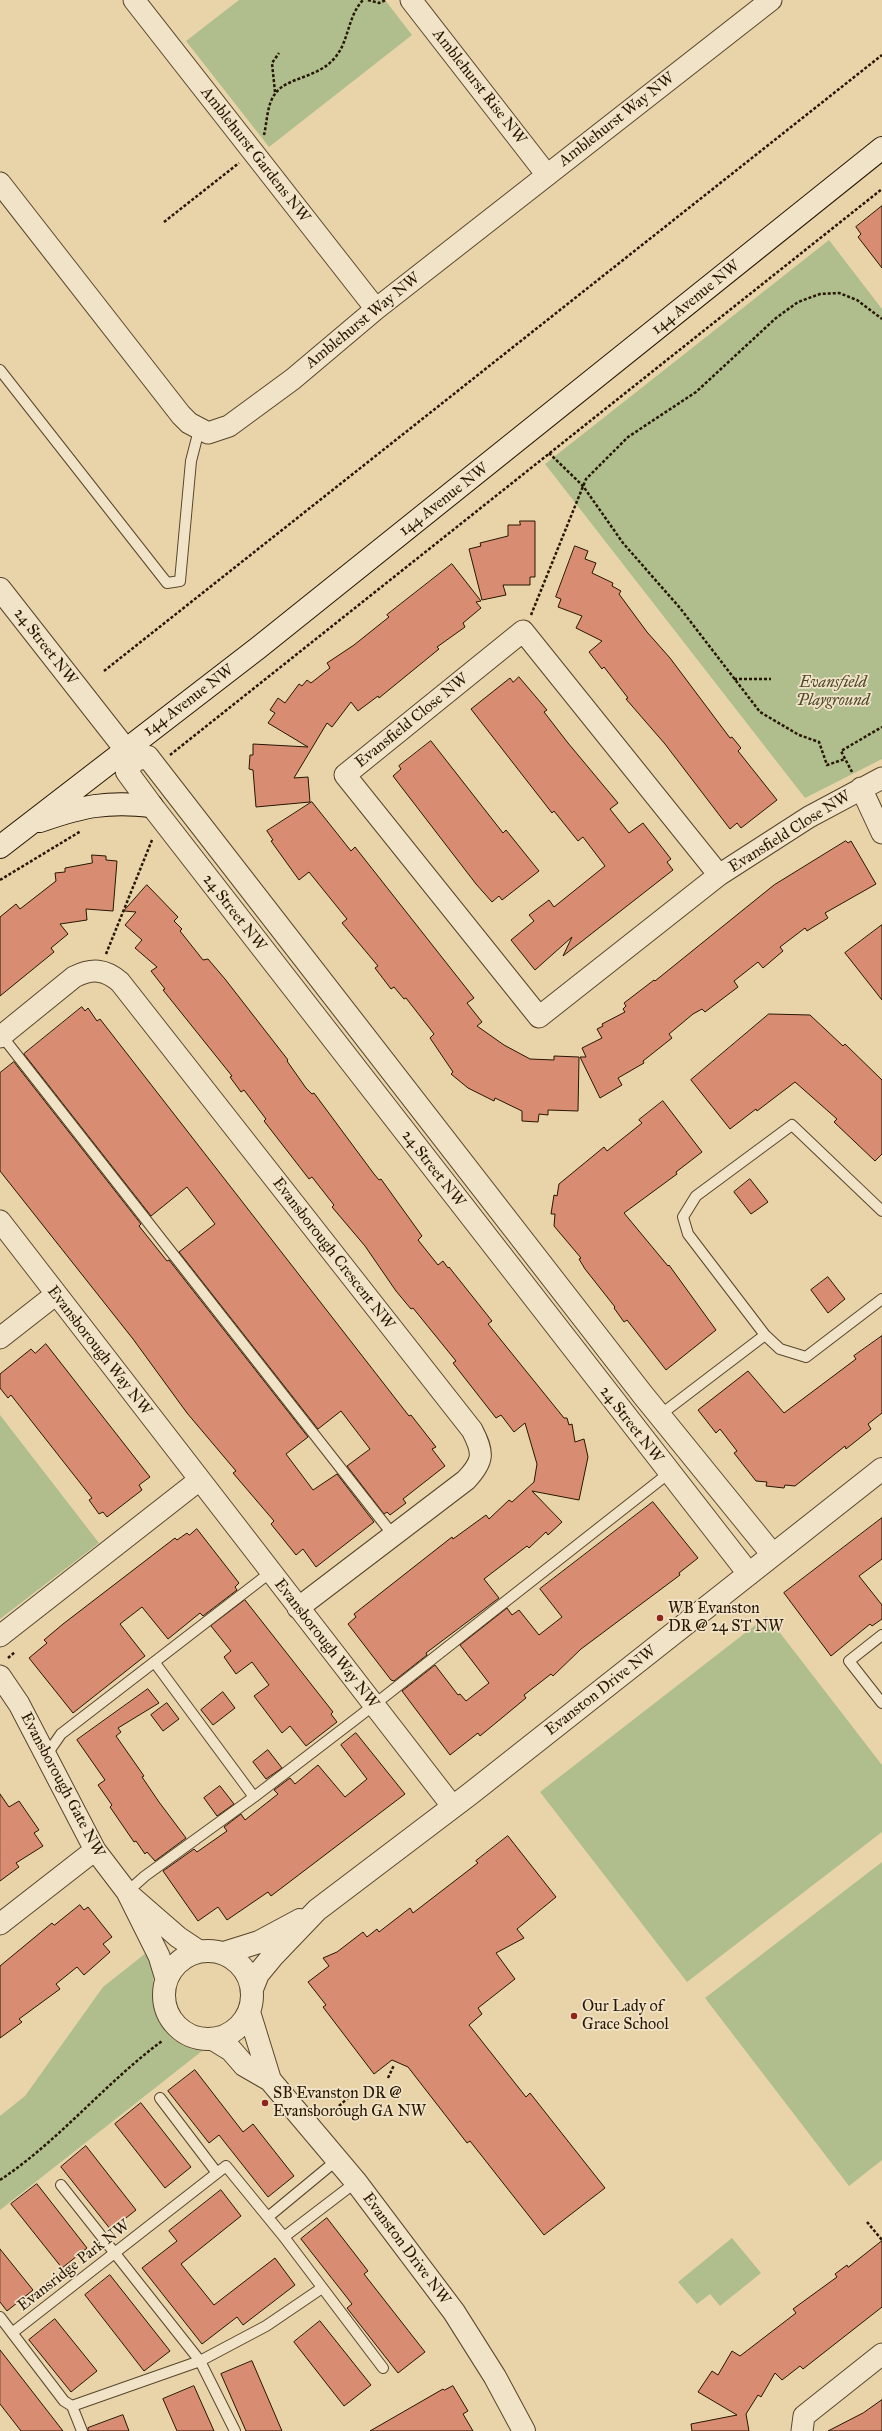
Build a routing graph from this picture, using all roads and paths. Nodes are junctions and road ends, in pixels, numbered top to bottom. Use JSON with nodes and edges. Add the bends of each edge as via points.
{"nodes":[{"id":1,"x":134,"y":0,"type":"edge"},
{"id":2,"x":363,"y":0,"type":"edge"},
{"id":3,"x":368,"y":0,"type":"edge"},
{"id":4,"x":386,"y":0,"type":"edge"},
{"id":5,"x":411,"y":0,"type":"edge"},
{"id":6,"x":771,"y":0,"type":"edge"},
{"id":7,"x":279,"y":53,"type":"dead end"},
{"id":8,"x":882,"y":55,"type":"edge"},
{"id":9,"x":275,"y":93,"type":"junction"},
{"id":10,"x":264,"y":137,"type":"dead end"},
{"id":11,"x":882,"y":148,"type":"edge"},
{"id":12,"x":239,"y":163,"type":"dead end"},
{"id":13,"x":547,"y":174,"type":"junction"},
{"id":14,"x":0,"y":183,"type":"edge"},
{"id":15,"x":882,"y":190,"type":"edge"},
{"id":16,"x":164,"y":222,"type":"dead end"},
{"id":17,"x":376,"y":309,"type":"junction"},
{"id":18,"x":882,"y":319,"type":"edge"},
{"id":19,"x":0,"y":370,"type":"edge"},
{"id":20,"x":199,"y":430,"type":"junction"},
{"id":21,"x":549,"y":453,"type":"junction"},
{"id":22,"x":583,"y":486,"type":"junction"},
{"id":23,"x":0,"y":589,"type":"edge"},
{"id":24,"x":533,"y":611,"type":"dead end"},
{"id":25,"x":104,"y":671,"type":"dead end"},
{"id":26,"x":733,"y":678,"type":"junction"},
{"id":27,"x":771,"y":679,"type":"dead end"},
{"id":28,"x":882,"y":726,"type":"edge"},
{"id":29,"x":137,"y":757,"type":"junction"},
{"id":30,"x":845,"y":760,"type":"junction"},
{"id":31,"x":882,"y":778,"type":"edge"},
{"id":32,"x":861,"y":788,"type":"junction"},
{"id":33,"x":152,"y":806,"type":"junction"},
{"id":34,"x":28,"y":825,"type":"junction"},
{"id":35,"x":86,"y":828,"type":"dead end"},
{"id":36,"x":882,"y":834,"type":"edge"},
{"id":37,"x":152,"y":840,"type":"dead end"},
{"id":38,"x":0,"y":846,"type":"edge"},
{"id":39,"x":719,"y":875,"type":"junction"},
{"id":40,"x":0,"y":880,"type":"edge"},
{"id":41,"x":110,"y":944,"type":"dead end"},
{"id":42,"x":1,"y":1037,"type":"edge"},
{"id":43,"x":882,"y":1211,"type":"edge"},
{"id":44,"x":0,"y":1221,"type":"edge"},
{"id":45,"x":55,"y":1295,"type":"junction"},
{"id":46,"x":882,"y":1299,"type":"edge"},
{"id":47,"x":765,"y":1335,"type":"junction"},
{"id":48,"x":0,"y":1338,"type":"edge"},
{"id":49,"x":660,"y":1415,"type":"junction"},
{"id":50,"x":882,"y":1469,"type":"edge"},
{"id":51,"x":669,"y":1473,"type":"junction"},
{"id":52,"x":198,"y":1481,"type":"junction"},
{"id":53,"x":393,"y":1535,"type":"junction"},
{"id":54,"x":773,"y":1555,"type":"junction"},
{"id":55,"x":271,"y":1572,"type":"junction"},
{"id":56,"x":749,"y":1574,"type":"junction"},
{"id":57,"x":298,"y":1608,"type":"junction"},
{"id":58,"x":882,"y":1635,"type":"edge"},
{"id":59,"x":0,"y":1636,"type":"edge"},
{"id":60,"x":155,"y":1663,"type":"junction"},
{"id":61,"x":0,"y":1676,"type":"edge"},
{"id":62,"x":882,"y":1703,"type":"edge"},
{"id":63,"x":374,"y":1705,"type":"junction"},
{"id":64,"x":45,"y":1757,"type":"junction"},
{"id":65,"x":254,"y":1797,"type":"junction"},
{"id":66,"x":453,"y":1807,"type":"junction"},
{"id":67,"x":95,"y":1850,"type":"junction"},
{"id":68,"x":127,"y":1892,"type":"junction"},
{"id":69,"x":317,"y":1910,"type":"junction"},
{"id":70,"x":0,"y":1924,"type":"edge"},
{"id":71,"x":199,"y":1950,"type":"junction"},
{"id":72,"x":224,"y":1953,"type":"junction"},
{"id":73,"x":166,"y":1979,"type":"junction"},
{"id":74,"x":252,"y":1989,"type":"junction"},
{"id":75,"x":249,"y":2012,"type":"junction"},
{"id":76,"x":213,"y":2039,"type":"junction"},
{"id":77,"x":162,"y":2041,"type":"dead end"},
{"id":78,"x":394,"y":2065,"type":"dead end"},
{"id":79,"x":388,"y":2078,"type":"dead end"},
{"id":80,"x":270,"y":2080,"type":"junction"},
{"id":81,"x":160,"y":2098,"type":"dead end"},
{"id":82,"x":348,"y":2098,"type":"dead end"},
{"id":83,"x":339,"y":2106,"type":"dead end"},
{"id":84,"x":337,"y":2160,"type":"junction"},
{"id":85,"x":217,"y":2173,"type":"junction"},
{"id":86,"x":0,"y":2180,"type":"edge"},
{"id":87,"x":356,"y":2182,"type":"junction"},
{"id":88,"x":61,"y":2185,"type":"dead end"},
{"id":89,"x":268,"y":2217,"type":"junction"},
{"id":90,"x":867,"y":2222,"type":"dead end"},
{"id":91,"x":284,"y":2237,"type":"junction"},
{"id":92,"x":882,"y":2240,"type":"edge"},
{"id":93,"x":115,"y":2253,"type":"junction"},
{"id":94,"x":322,"y":2288,"type":"junction"},
{"id":95,"x":0,"y":2317,"type":"edge"},
{"id":96,"x":12,"y":2334,"type":"junction"},
{"id":97,"x":882,"y":2354,"type":"edge"},
{"id":98,"x":200,"y":2361,"type":"junction"},
{"id":99,"x":383,"y":2368,"type":"dead end"},
{"id":100,"x":72,"y":2406,"type":"junction"},
{"id":101,"x":82,"y":2431,"type":"edge"},
{"id":102,"x":235,"y":2431,"type":"edge"},
{"id":103,"x":524,"y":2431,"type":"edge"},
{"id":104,"x":802,"y":2431,"type":"edge"}],
"edges":[{"from":1,"to":17,"type":"street","name":"Amblehurst Gardens NW"},
{"from":2,"to":9,"type":"path","via":[[353,14],[336,57],[320,71],[283,86]]},
{"from":3,"to":4,"type":"path","via":[[379,3]]},
{"from":5,"to":13,"type":"street","name":"Amblehurst Rise NW"},
{"from":6,"to":13,"type":"street","name":"Amblehurst Way NW"},
{"from":7,"to":9,"type":"path","via":[[272,63]]},
{"from":8,"to":25,"type":"path"},
{"from":9,"to":10,"type":"path"},
{"from":11,"to":29,"type":"street","name":"144 Avenue NW","via":[[393,541]]},
{"from":12,"to":16,"type":"path"},
{"from":13,"to":17,"type":"street","name":"Amblehurst Way NW"},
{"from":14,"to":20,"type":"street","via":[[177,411]]},
{"from":15,"to":21,"type":"path"},
{"from":17,"to":20,"type":"street","name":"Amblehurst Way NW","via":[[293,379],[229,426],[208,433]]},
{"from":18,"to":22,"type":"path","via":[[857,300],[839,293],[820,294],[798,302],[776,318],[696,392],[628,437],[586,479]]},
{"from":19,"to":20,"type":"lane","via":[[166,584],[180,581],[191,461]]},
{"from":21,"to":22,"type":"path"},
{"from":21,"to":29,"type":"path","via":[[171,754]]},
{"from":22,"to":24,"type":"path"},
{"from":22,"to":26,"type":"path","via":[[623,543],[680,608]]},
{"from":23,"to":29,"type":"street","name":"24 Street NW"},
{"from":26,"to":27,"type":"path"},
{"from":26,"to":30,"type":"path","via":[[760,712],[799,735],[819,742],[827,765]]},
{"from":28,"to":30,"type":"path","via":[[841,750]]},
{"from":29,"to":33,"type":"street","name":"24 Street NW","via":[[127,772]]},
{"from":29,"to":34,"type":"street","name":"144 Avenue NW"},
{"from":29,"to":49,"type":"street","name":"24 Street NW"},
{"from":30,"to":32,"type":"path"},
{"from":31,"to":32,"type":"street","name":"Evansfield Close NW"},
{"from":32,"to":36,"type":"street"},
{"from":32,"to":39,"type":"street","name":"Evansfield Close NW"},
{"from":33,"to":34,"type":"street","via":[[122,803],[94,805]]},
{"from":33,"to":51,"type":"street","name":"24 Street NW"},
{"from":34,"to":38,"type":"street","name":"144 Avenue NW"},
{"from":35,"to":40,"type":"path","via":[[42,852]]},
{"from":37,"to":41,"type":"path"},
{"from":39,"to":39,"type":"street","name":"Evansfield Close NW","via":[[539,1017],[345,775],[523,630]]},
{"from":42,"to":53,"type":"lane"},
{"from":42,"to":53,"type":"street","name":"Evansborough Crescent NW","via":[[74,977],[86,971],[99,971],[111,975],[120,982],[472,1430],[479,1445],[481,1458],[476,1469],[466,1480]]},
{"from":43,"to":47,"type":"lane","via":[[792,1125],[696,1196],[683,1217],[688,1234]]},
{"from":44,"to":45,"type":"street","name":"Evansborough Way NW"},
{"from":45,"to":48,"type":"street"},
{"from":45,"to":52,"type":"street","name":"Evansborough Way NW"},
{"from":46,"to":47,"type":"lane","via":[[806,1357],[780,1349]]},
{"from":47,"to":49,"type":"lane"},
{"from":49,"to":54,"type":"street","name":"24 Street NW"},
{"from":50,"to":54,"type":"street","name":"Evanston Drive NW"},
{"from":51,"to":56,"type":"street","name":"24 Street NW"},
{"from":51,"to":63,"type":"lane"},
{"from":52,"to":55,"type":"street","name":"Evansborough Way NW"},
{"from":52,"to":59,"type":"street"},
{"from":53,"to":57,"type":"street","name":"Evansborough Crescent NW"},
{"from":54,"to":56,"type":"street","name":"Evanston Drive NW"},
{"from":55,"to":57,"type":"street","name":"Evansborough Way NW"},
{"from":55,"to":60,"type":"lane"},
{"from":56,"to":66,"type":"street","name":"Evanston Drive NW"},
{"from":57,"to":63,"type":"street","name":"Evansborough Way NW"},
{"from":58,"to":62,"type":"lane","via":[[848,1661]]},
{"from":60,"to":64,"type":"lane","via":[[61,1734]]},
{"from":60,"to":65,"type":"lane"},
{"from":61,"to":64,"type":"street","name":"Evansborough Gate NW","via":[[19,1704]]},
{"from":63,"to":65,"type":"lane"},
{"from":63,"to":66,"type":"street","name":"Evansborough Way NW"},
{"from":64,"to":67,"type":"street","name":"Evansborough Gate NW"},
{"from":65,"to":68,"type":"lane","via":[[145,1876]]},
{"from":66,"to":69,"type":"street","name":"Evanston Drive NW"},
{"from":67,"to":68,"type":"street","name":"Evansborough Gate NW"},
{"from":67,"to":70,"type":"street"},
{"from":68,"to":71,"type":"street","name":"Evansborough Gate NW","via":[[178,1937]]},
{"from":68,"to":73,"type":"street","name":"Evansborough Gate NW","via":[[159,1956]]},
{"from":69,"to":72,"type":"street","name":"Evanston Drive NW","via":[[259,1942]]},
{"from":69,"to":74,"type":"street","name":"Evanston Drive NW","via":[[258,1974]]},
{"from":71,"to":72,"type":"street"},
{"from":71,"to":73,"type":"street","via":[[179,1961]]},
{"from":72,"to":74,"type":"street","via":[[238,1961],[247,1974]]},
{"from":73,"to":76,"type":"street","via":[[163,1994],[165,2009],[173,2022],[184,2032],[198,2038]]},
{"from":74,"to":75,"type":"street"},
{"from":75,"to":76,"type":"street","via":[[241,2025],[228,2034]]},
{"from":75,"to":80,"type":"street","name":"Evanston Drive NW"},
{"from":76,"to":80,"type":"street","name":"Evanston Drive NW","via":[[231,2050],[244,2065]]},
{"from":77,"to":86,"type":"path","via":[[130,2064],[57,2136]]},
{"from":78,"to":79,"type":"path"},
{"from":80,"to":84,"type":"street","name":"Evanston Drive NW"},
{"from":81,"to":85,"type":"lane"},
{"from":82,"to":83,"type":"path"},
{"from":84,"to":87,"type":"street","name":"Evanston Drive NW"},
{"from":84,"to":89,"type":"lane"},
{"from":85,"to":89,"type":"lane","via":[[226,2166]]},
{"from":85,"to":93,"type":"lane","name":"Evansridge Park NW"},
{"from":87,"to":91,"type":"lane"},
{"from":87,"to":103,"type":"street","name":"Evanston Drive NW","via":[[454,2312],[495,2377]]},
{"from":88,"to":93,"type":"lane"},
{"from":89,"to":91,"type":"lane"},
{"from":90,"to":92,"type":"path"},
{"from":91,"to":94,"type":"lane"},
{"from":93,"to":96,"type":"lane","name":"Evansridge Park NW"},
{"from":93,"to":98,"type":"lane"},
{"from":94,"to":98,"type":"lane","via":[[266,2326]]},
{"from":94,"to":99,"type":"lane"},
{"from":95,"to":96,"type":"lane"},
{"from":96,"to":100,"type":"lane","name":"Evansridge Park NW","via":[[64,2401]]},
{"from":97,"to":104,"type":"street","via":[[804,2416]]},
{"from":98,"to":100,"type":"lane"},
{"from":98,"to":102,"type":"lane"},
{"from":100,"to":101,"type":"lane"}]}
